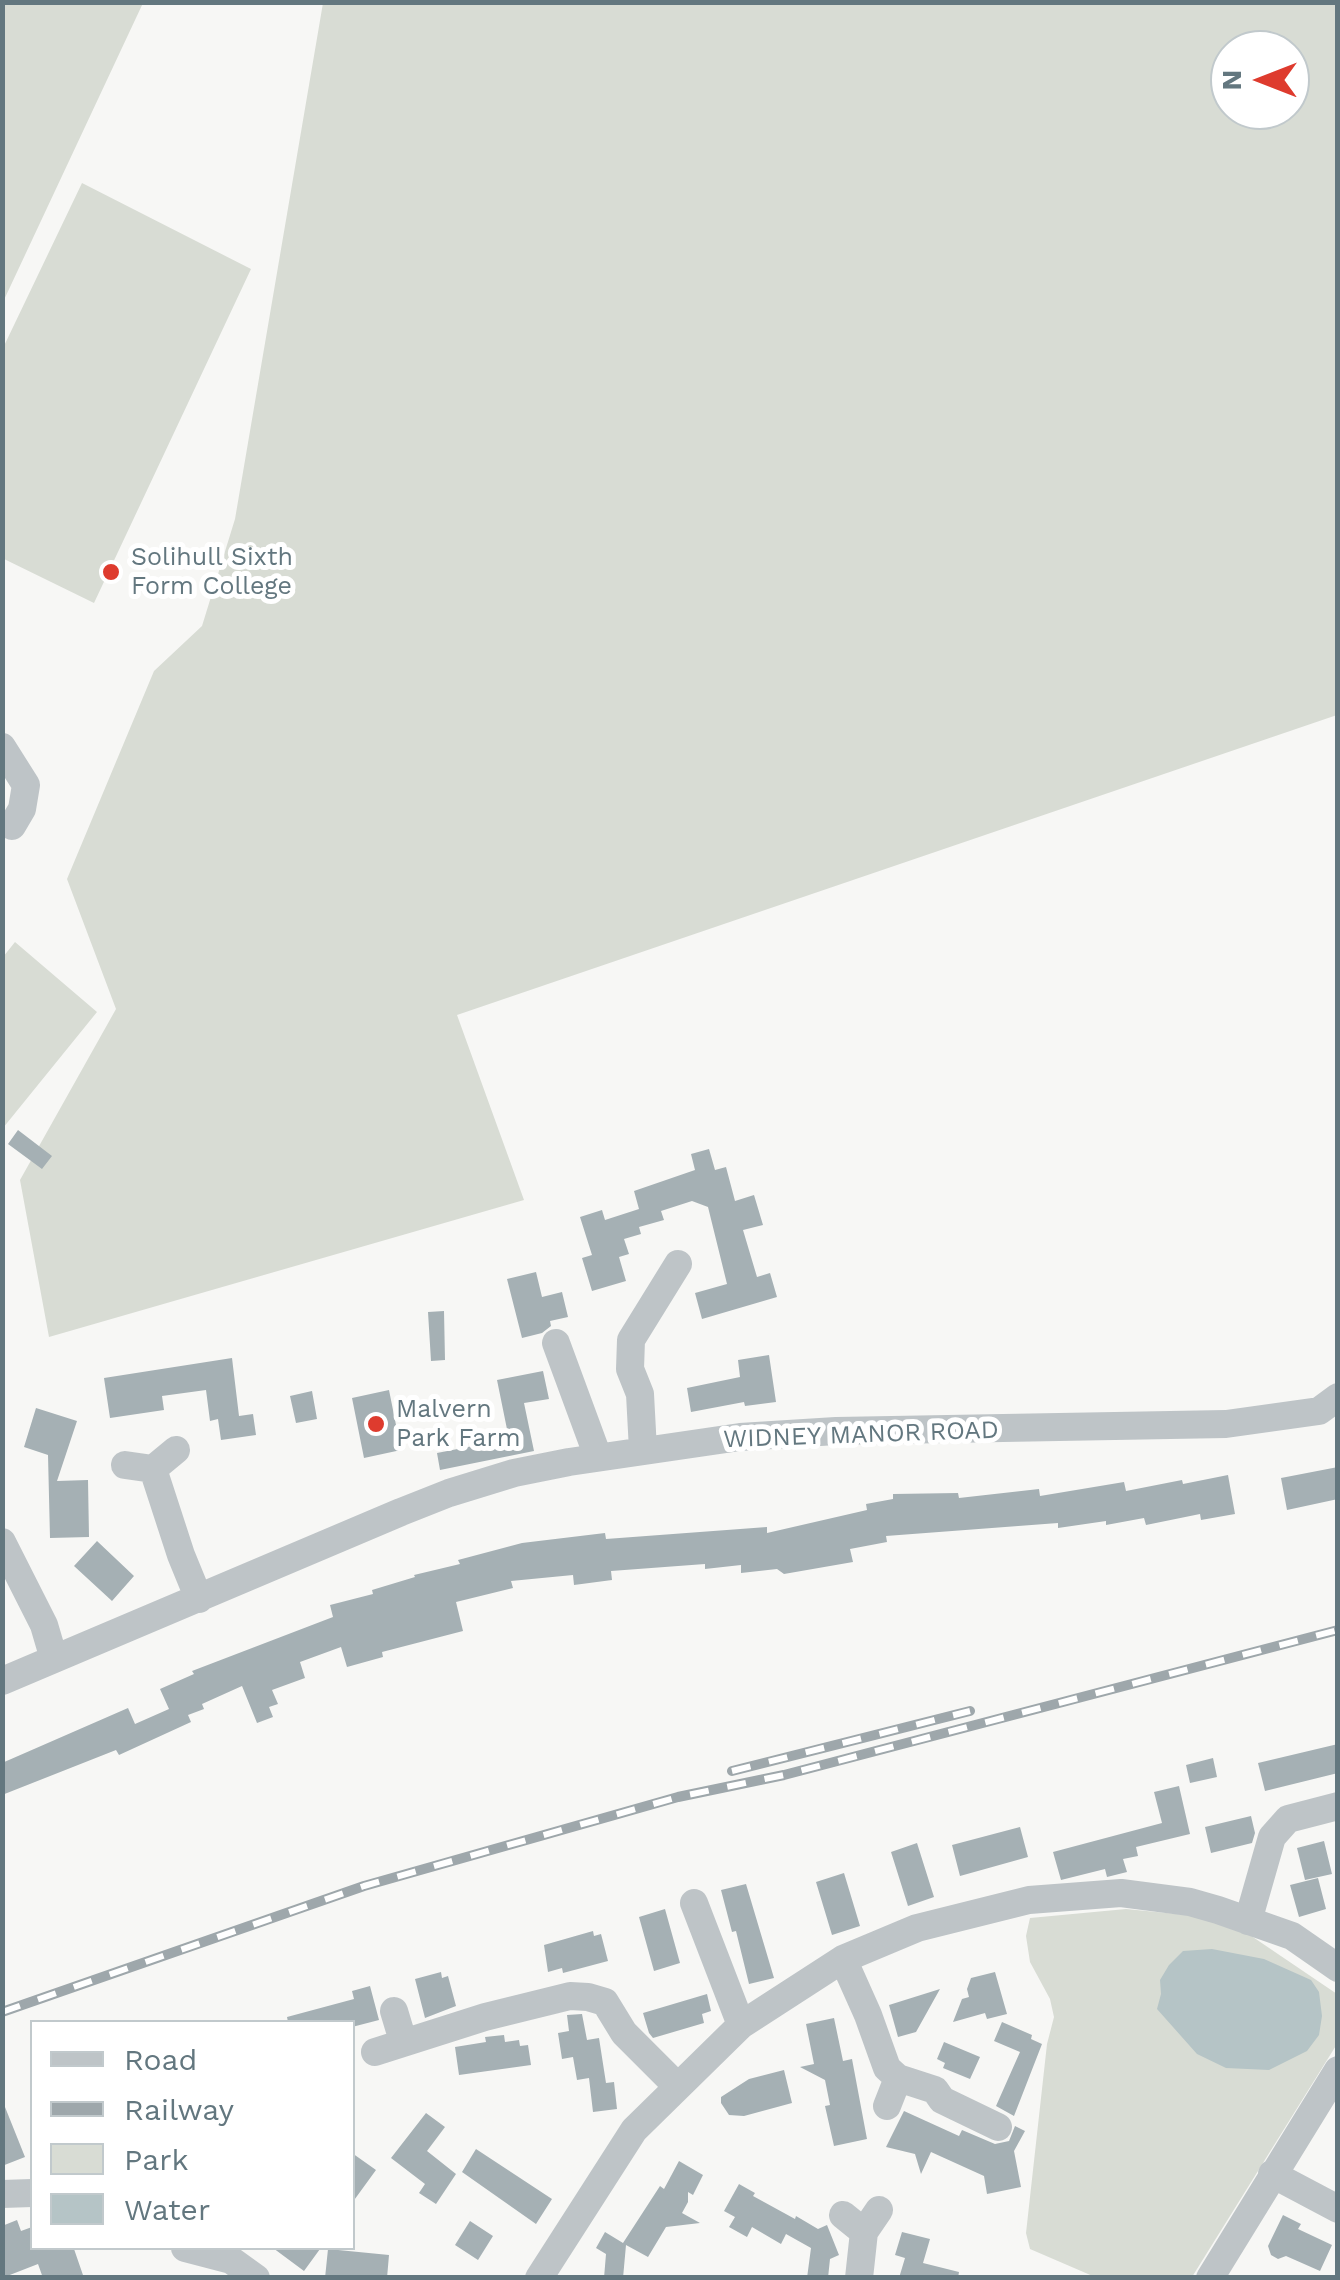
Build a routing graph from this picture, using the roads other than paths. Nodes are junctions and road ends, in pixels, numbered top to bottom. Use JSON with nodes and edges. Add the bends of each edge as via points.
{"nodes":[{"id":1,"x":2,"y":747,"type":"edge"},
{"id":2,"x":12,"y":826,"type":"dead end"},
{"id":3,"x":678,"y":1264,"type":"dead end"},
{"id":4,"x":556,"y":1343,"type":"dead end"},
{"id":5,"x":1338,"y":1397,"type":"edge"},
{"id":6,"x":176,"y":1450,"type":"dead end"},
{"id":7,"x":643,"y":1450,"type":"junction"},
{"id":8,"x":598,"y":1458,"type":"junction"},
{"id":9,"x":2,"y":1542,"type":"edge"},
{"id":10,"x":199,"y":1599,"type":"junction"},
{"id":11,"x":54,"y":1659,"type":"junction"},
{"id":12,"x":2,"y":1681,"type":"edge"},
{"id":13,"x":1338,"y":1806,"type":"edge"},
{"id":14,"x":694,"y":1903,"type":"dead end"},
{"id":15,"x":1248,"y":1921,"type":"junction"},
{"id":16,"x":843,"y":1959,"type":"junction"},
{"id":17,"x":1338,"y":1968,"type":"edge"},
{"id":18,"x":394,"y":2011,"type":"dead end"},
{"id":19,"x":741,"y":2025,"type":"junction"},
{"id":20,"x":403,"y":2041,"type":"junction"},
{"id":21,"x":375,"y":2052,"type":"dead end"},
{"id":22,"x":1338,"y":2070,"type":"edge"},
{"id":23,"x":898,"y":2078,"type":"junction"},
{"id":24,"x":676,"y":2085,"type":"junction"},
{"id":25,"x":887,"y":2106,"type":"dead end"},
{"id":26,"x":998,"y":2127,"type":"dead end"},
{"id":27,"x":1272,"y":2174,"type":"junction"},
{"id":28,"x":30,"y":2193,"type":"edge"},
{"id":29,"x":2,"y":2194,"type":"edge"},
{"id":30,"x":1338,"y":2209,"type":"edge"},
{"id":31,"x":862,"y":2219,"type":"dead end"},
{"id":32,"x":202,"y":2250,"type":"edge"},
{"id":33,"x":235,"y":2254,"type":"edge"},
{"id":34,"x":256,"y":2278,"type":"edge"},
{"id":35,"x":539,"y":2278,"type":"edge"},
{"id":36,"x":859,"y":2278,"type":"edge"},
{"id":37,"x":1210,"y":2278,"type":"edge"}],
"edges":[{"from":1,"to":2,"type":"street","via":[[26,785]]},
{"from":3,"to":7,"type":"street","via":[[632,1340]]},
{"from":4,"to":8,"type":"street"},
{"from":5,"to":7,"type":"street","name":"WIDNEY MANOR ROAD","via":[[1319,1410],[1226,1424],[836,1431]]},
{"from":6,"to":10,"type":"street","via":[[139,1467]]},
{"from":7,"to":8,"type":"street","name":"WIDNEY MANOR ROAD"},
{"from":8,"to":10,"type":"street","name":"WIDNEY MANOR ROAD","via":[[449,1492]]},
{"from":9,"to":11,"type":"street"},
{"from":10,"to":11,"type":"street","name":"WIDNEY MANOR ROAD"},
{"from":11,"to":12,"type":"street","name":"WIDNEY MANOR ROAD"},
{"from":13,"to":15,"type":"street","via":[[1288,1819],[1272,1837]]},
{"from":14,"to":19,"type":"street"},
{"from":15,"to":16,"type":"street","via":[[1190,1902],[1120,1893],[1028,1900],[917,1928]]},
{"from":15,"to":17,"type":"street","via":[[1292,1936]]},
{"from":16,"to":19,"type":"street"},
{"from":16,"to":23,"type":"street","via":[[886,2068]]},
{"from":18,"to":20,"type":"street"},
{"from":19,"to":24,"type":"street"},
{"from":20,"to":21,"type":"street"},
{"from":20,"to":24,"type":"street","via":[[570,1996],[588,1997],[605,2002],[624,2032]]},
{"from":22,"to":27,"type":"street"},
{"from":23,"to":25,"type":"street"},
{"from":23,"to":26,"type":"street","via":[[935,2090],[942,2100]]},
{"from":24,"to":35,"type":"street","via":[[634,2130]]},
{"from":27,"to":30,"type":"street"},
{"from":27,"to":37,"type":"street"},
{"from":28,"to":29,"type":"street"},
{"from":31,"to":36,"type":"street"},
{"from":32,"to":33,"type":"street"},
{"from":33,"to":34,"type":"street"}]}
